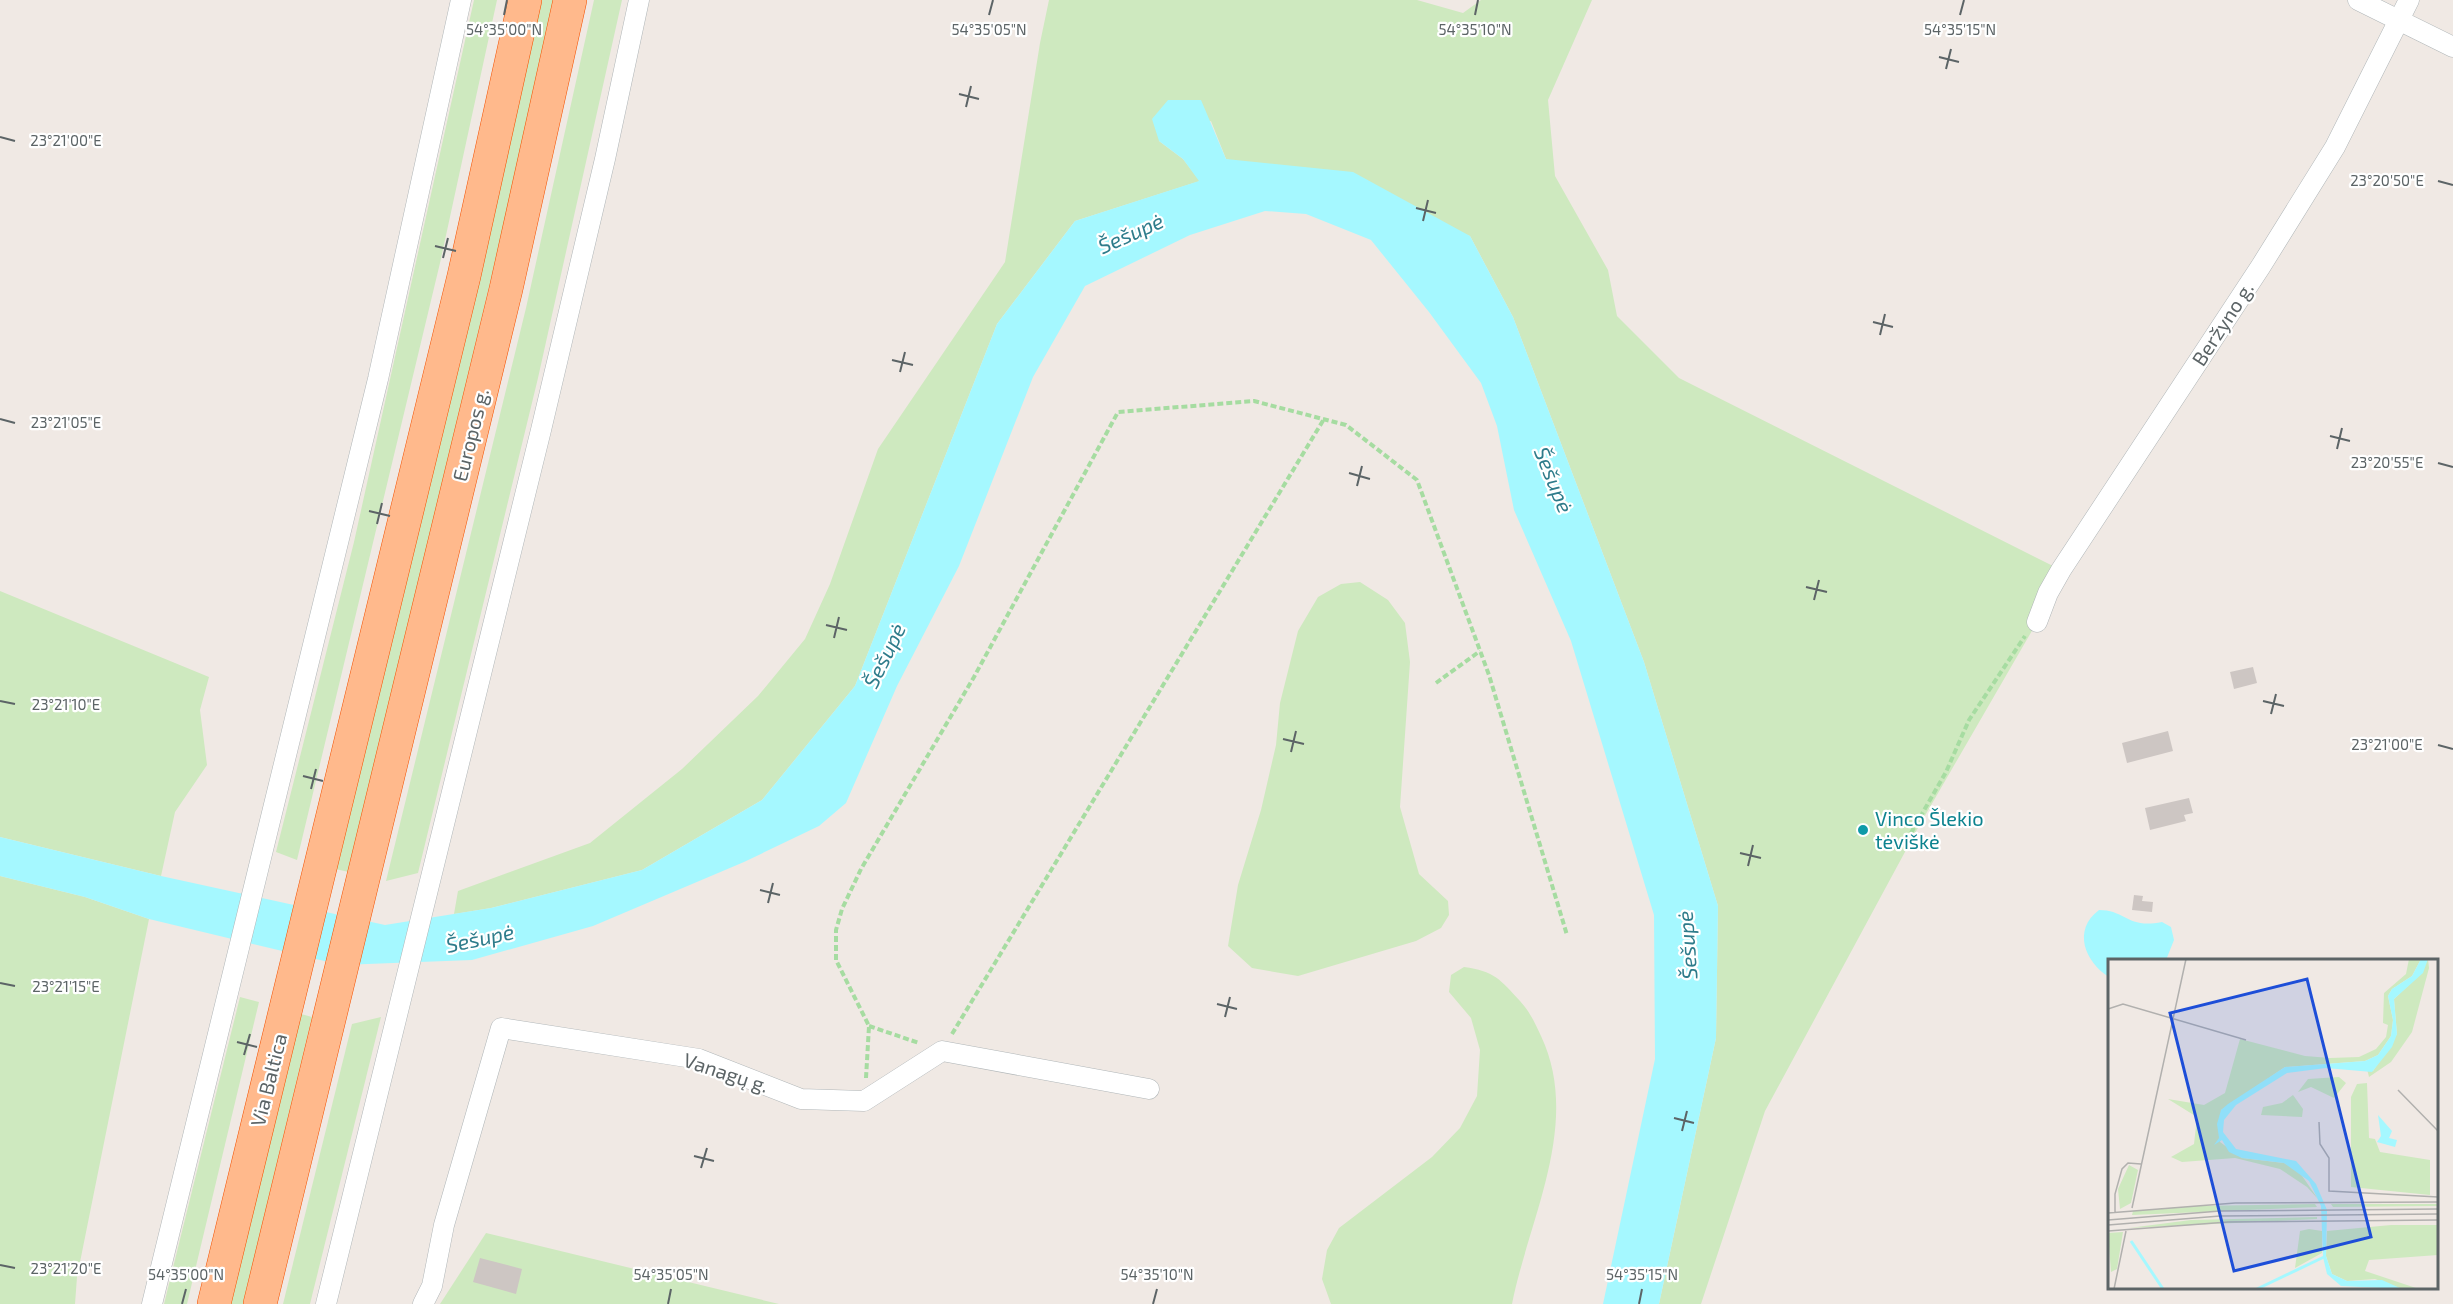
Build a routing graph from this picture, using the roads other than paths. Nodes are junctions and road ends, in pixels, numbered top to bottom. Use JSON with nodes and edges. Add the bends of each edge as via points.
{"nodes":[{"id":1,"x":461,"y":0,"type":"edge"},
{"id":2,"x":525,"y":0,"type":"edge"},
{"id":3,"x":570,"y":0,"type":"edge"},
{"id":4,"x":639,"y":0,"type":"edge"},
{"id":5,"x":2358,"y":0,"type":"edge"},
{"id":6,"x":2409,"y":0,"type":"edge"},
{"id":7,"x":2398,"y":20,"type":"junction"},
{"id":8,"x":2453,"y":47,"type":"edge"},
{"id":9,"x":2037,"y":621,"type":"road end"},
{"id":10,"x":1149,"y":1089,"type":"dead end"},
{"id":11,"x":152,"y":1304,"type":"edge"},
{"id":12,"x":214,"y":1304,"type":"edge"},
{"id":13,"x":260,"y":1304,"type":"edge"},
{"id":14,"x":326,"y":1304,"type":"edge"},
{"id":15,"x":423,"y":1304,"type":"edge"}],
"edges":[{"from":1,"to":11,"type":"street","via":[[378,379]]},
{"from":2,"to":12,"type":"highway","name":"Via Baltica","via":[[464,276]]},
{"from":3,"to":13,"type":"highway","name":"Europos g.","via":[[506,289]]},
{"from":4,"to":14,"type":"street","via":[[574,294]]},
{"from":5,"to":7,"type":"street"},
{"from":6,"to":7,"type":"street","name":"Beržyno g."},
{"from":7,"to":8,"type":"street"},
{"from":7,"to":9,"type":"street","name":"Beržyno g.","via":[[2335,147],[2262,266],[2061,570]]},
{"from":10,"to":15,"type":"street","name":"Vanagų g.","via":[[942,1051],[864,1101],[801,1099],[699,1059],[501,1028],[444,1225],[432,1286]]}]}
